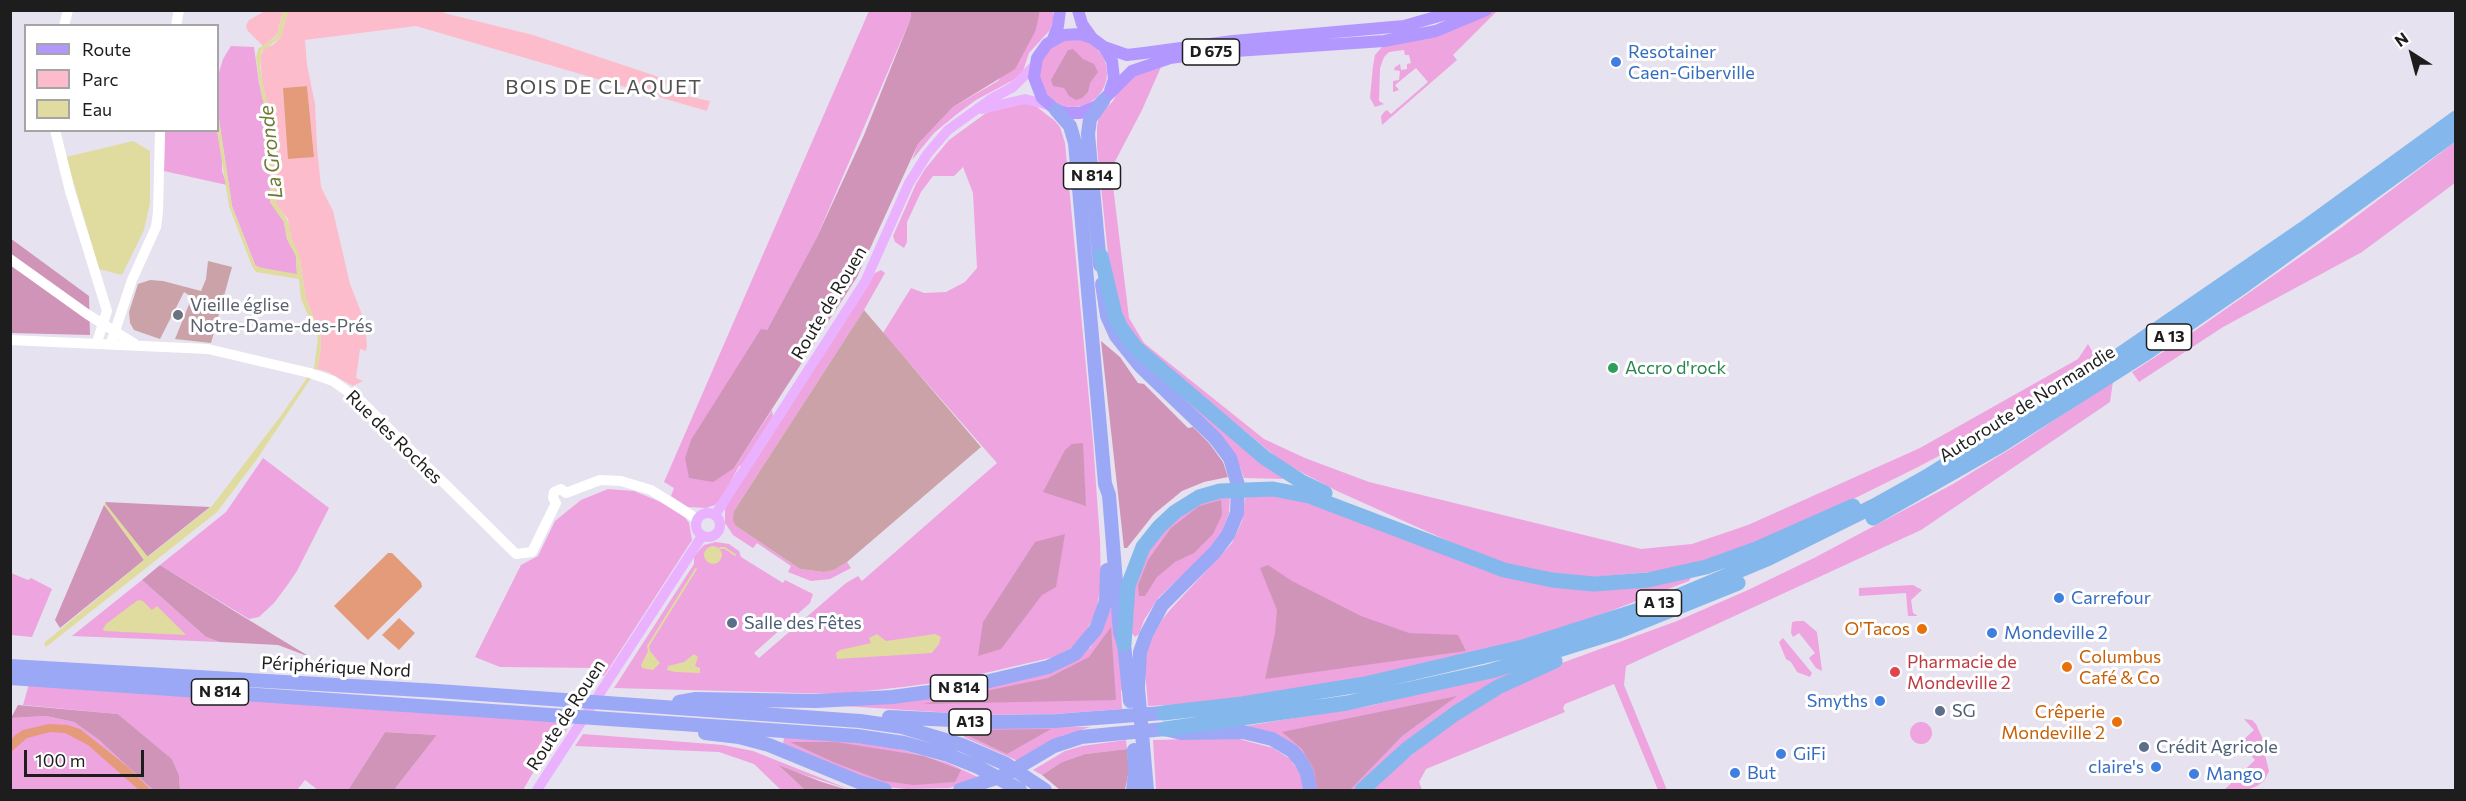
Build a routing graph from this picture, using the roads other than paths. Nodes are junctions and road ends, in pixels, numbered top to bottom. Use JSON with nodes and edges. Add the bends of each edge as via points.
{"nodes":[{"id":1,"x":1060,"y":10,"type":"edge"},
{"id":2,"x":1078,"y":10,"type":"edge"},
{"id":3,"x":1460,"y":10,"type":"edge"},
{"id":4,"x":1486,"y":10,"type":"edge"},
{"id":5,"x":1092,"y":38,"type":"junction"},
{"id":6,"x":1053,"y":39,"type":"junction"},
{"id":7,"x":1104,"y":47,"type":"junction"},
{"id":8,"x":1034,"y":66,"type":"junction"},
{"id":9,"x":1106,"y":96,"type":"junction"},
{"id":10,"x":1052,"y":107,"type":"junction"},
{"id":11,"x":973,"y":112,"type":"junction"},
{"id":12,"x":2456,"y":118,"type":"edge"},
{"id":13,"x":55,"y":132,"type":"edge"},
{"id":14,"x":160,"y":132,"type":"edge"},
{"id":15,"x":2456,"y":132,"type":"edge"},
{"id":16,"x":1101,"y":256,"type":"junction"},
{"id":17,"x":10,"y":259,"type":"edge"},
{"id":18,"x":122,"y":313,"type":"junction"},
{"id":19,"x":102,"y":322,"type":"junction"},
{"id":20,"x":116,"y":331,"type":"junction"},
{"id":21,"x":10,"y":340,"type":"edge"},
{"id":22,"x":97,"y":342,"type":"junction"},
{"id":23,"x":111,"y":343,"type":"junction"},
{"id":24,"x":140,"y":344,"type":"junction"},
{"id":25,"x":1988,"y":438,"type":"junction"},
{"id":26,"x":1105,"y":484,"type":"junction"},
{"id":27,"x":715,"y":515,"type":"junction"},
{"id":28,"x":1370,"y":518,"type":"junction"},
{"id":29,"x":697,"y":519,"type":"junction"},
{"id":30,"x":702,"y":536,"type":"junction"},
{"id":31,"x":1582,"y":643,"type":"junction"},
{"id":32,"x":1124,"y":644,"type":"junction"},
{"id":33,"x":13,"y":672,"type":"edge"},
{"id":34,"x":33,"y":674,"type":"junction"},
{"id":35,"x":1133,"y":688,"type":"junction"},
{"id":36,"x":659,"y":706,"type":"junction"},
{"id":37,"x":1163,"y":712,"type":"joint"},
{"id":38,"x":777,"y":713,"type":"junction"},
{"id":39,"x":659,"y":722,"type":"junction"},
{"id":40,"x":1165,"y":729,"type":"junction"},
{"id":41,"x":1139,"y":762,"type":"junction"},
{"id":42,"x":537,"y":790,"type":"edge"},
{"id":43,"x":885,"y":790,"type":"edge"},
{"id":44,"x":960,"y":790,"type":"edge"},
{"id":45,"x":1020,"y":790,"type":"edge"},
{"id":46,"x":1045,"y":790,"type":"edge"},
{"id":47,"x":1133,"y":790,"type":"edge"},
{"id":48,"x":1147,"y":790,"type":"edge"},
{"id":49,"x":1310,"y":790,"type":"edge"},
{"id":50,"x":1362,"y":790,"type":"edge"}],
"edges":[{"from":1,"to":6,"type":"main road"},
{"from":2,"to":5,"type":"main road"},
{"from":3,"to":7,"type":"main road","number":"D 675","via":[[1384,28],[1127,55]]},
{"from":4,"to":9,"type":"main road","number":"D 675","via":[[1436,31],[1384,41],[1170,58],[1132,71]]},
{"from":5,"to":6,"type":"main road","via":[[1070,33]]},
{"from":5,"to":7,"type":"main road"},
{"from":6,"to":8,"type":"main road","via":[[1041,50]]},
{"from":7,"to":9,"type":"main road","via":[[1114,68],[1114,79]]},
{"from":8,"to":10,"type":"main road","via":[[1038,91]]},
{"from":8,"to":11,"type":"main road","name":"Route de Rouen","via":[[1013,87]]},
{"from":9,"to":10,"type":"main road","via":[[1091,110],[1080,113]]},
{"from":9,"to":16,"type":"highway","number":"N 814","via":[[1091,115],[1088,134]]},
{"from":10,"to":11,"type":"main road","name":"Route de Rouen","via":[[1035,100],[1016,99]]},
{"from":10,"to":26,"type":"highway","number":"N 814","via":[[1070,126],[1076,143]]},
{"from":11,"to":27,"type":"main road","name":"Route de Rouen","via":[[948,130],[917,169],[865,282]]},
{"from":12,"to":25,"type":"highway","name":"Autoroute de Normandie","number":"A 13","via":[[2196,303]]},
{"from":13,"to":19,"type":"street","via":[[107,311]]},
{"from":14,"to":18,"type":"street","via":[[156,227]]},
{"from":15,"to":31,"type":"highway","name":"Autoroute de Normandie","number":"A 13","via":[[2143,355],[1940,481],[1772,568]]},
{"from":16,"to":28,"type":"highway","via":[[1115,315],[1136,348],[1270,463]]},
{"from":16,"to":35,"type":"highway","number":"N 814","via":[[1105,307],[1116,336],[1140,366],[1215,438],[1230,458],[1238,484],[1236,513],[1224,542],[1162,605],[1140,652]]},
{"from":17,"to":19,"type":"street"},
{"from":18,"to":20,"type":"street"},
{"from":18,"to":24,"type":"street"},
{"from":19,"to":20,"type":"street"},
{"from":19,"to":22,"type":"street"},
{"from":20,"to":23,"type":"street"},
{"from":20,"to":24,"type":"street"},
{"from":21,"to":22,"type":"street","name":"Rue des Roches"},
{"from":22,"to":23,"type":"street","name":"Rue des Roches"},
{"from":23,"to":24,"type":"street","name":"Rue des Roches"},
{"from":24,"to":29,"type":"street","name":"Rue des Roches","via":[[208,349],[333,381],[361,401],[516,554],[532,552],[556,502],[552,498],[554,492],[561,489],[566,494],[600,480],[621,481],[651,490]]},
{"from":25,"to":28,"type":"highway","via":[[1756,549],[1706,567],[1648,580],[1593,584],[1527,576]]},
{"from":25,"to":37,"type":"highway","number":"A 13","via":[[1822,533],[1654,605],[1523,647],[1365,684]]},
{"from":26,"to":32,"type":"highway","number":"N 814"},
{"from":26,"to":36,"type":"highway","number":"N 814","via":[[1104,608],[1088,641],[1060,663],[960,688],[892,697],[816,701],[696,699]]},
{"from":27,"to":29,"type":"main road","via":[[707,513]]},
{"from":27,"to":30,"type":"main road","name":"Route de Rouen","via":[[718,531],[711,537]]},
{"from":28,"to":32,"type":"highway","via":[[1309,496],[1274,489],[1220,491],[1193,500],[1174,512],[1143,548],[1128,586]]},
{"from":29,"to":30,"type":"main road","via":[[696,529]]},
{"from":30,"to":42,"type":"main road","name":"Route de Rouen"},
{"from":31,"to":40,"type":"highway","number":"A 13","via":[[1491,671],[1389,694]]},
{"from":31,"to":50,"type":"highway","via":[[1569,655],[1498,687],[1456,713],[1402,753]]},
{"from":32,"to":35,"type":"highway","number":"N 814"},
{"from":33,"to":34,"type":"highway","name":"Périphérique Nord","number":"N 814"},
{"from":34,"to":36,"type":"highway","name":"Périphérique Nord","number":"N 814"},
{"from":34,"to":39,"type":"highway","name":"Périphérique Nord","number":"N 814"},
{"from":35,"to":41,"type":"highway","number":"N 814"},
{"from":36,"to":38,"type":"highway","number":"N 814"},
{"from":37,"to":38,"type":"highway","number":"A13","via":[[994,723],[788,710]]},
{"from":38,"to":46,"type":"highway","number":"N 814","via":[[902,727],[948,740],[1006,764]]},
{"from":39,"to":43,"type":"highway","via":[[674,729],[762,743]]},
{"from":39,"to":45,"type":"highway","number":"N 814","via":[[888,740],[941,753],[991,773]]},
{"from":40,"to":44,"type":"highway","via":[[1081,737],[1054,746],[1005,775]]},
{"from":40,"to":49,"type":"highway","via":[[1181,733],[1243,732],[1272,739],[1300,759],[1309,777]]},
{"from":41,"to":47,"type":"highway","number":"N 814"},
{"from":41,"to":48,"type":"highway","number":"N 814"}]}
